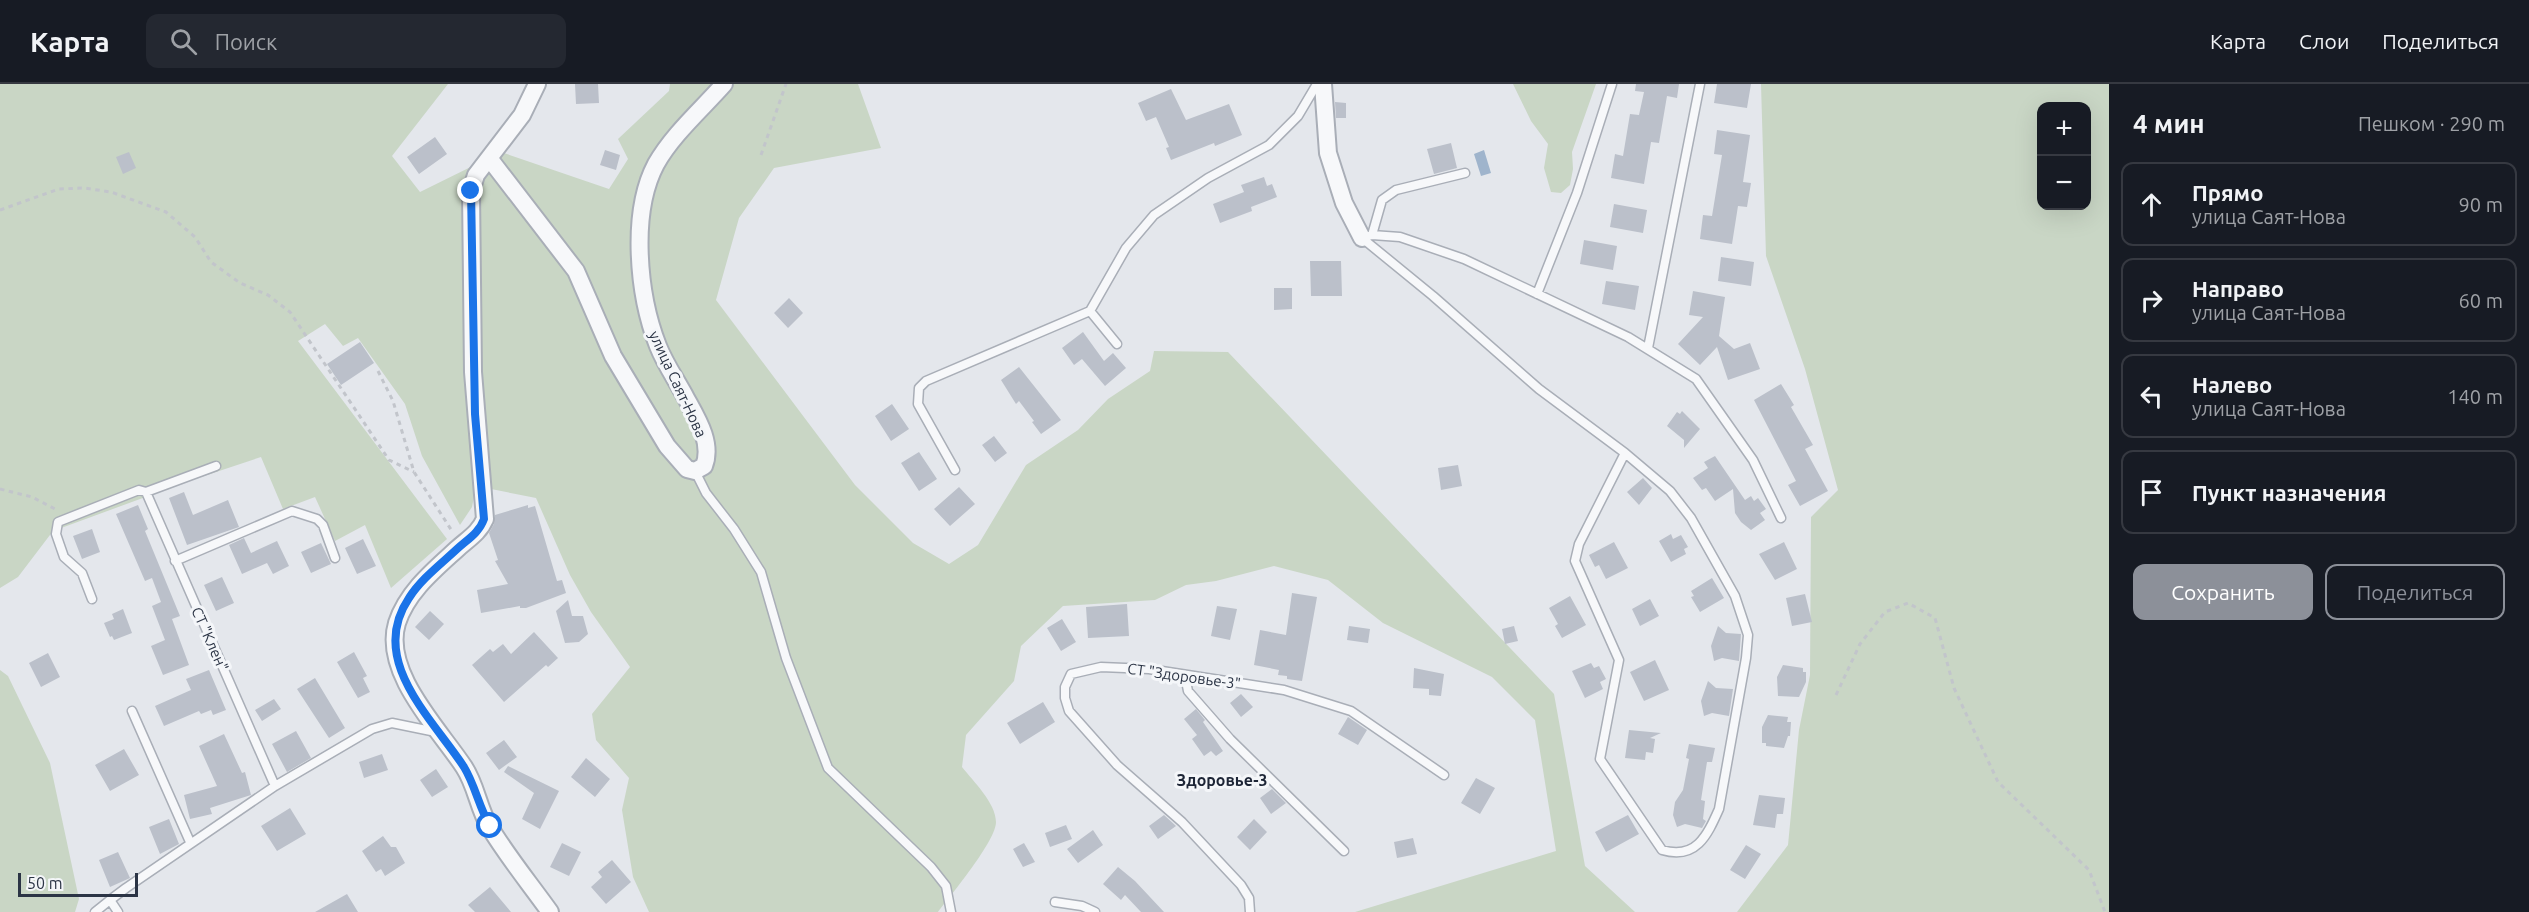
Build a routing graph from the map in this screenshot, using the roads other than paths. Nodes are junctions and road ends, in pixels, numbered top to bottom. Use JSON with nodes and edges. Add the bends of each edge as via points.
{"nodes":[{"id":1,"x":537,"y":84,"type":"edge"},
{"id":2,"x":724,"y":84,"type":"edge"},
{"id":3,"x":1317,"y":84,"type":"edge"},
{"id":4,"x":1323,"y":84,"type":"edge"},
{"id":5,"x":1612,"y":84,"type":"edge"},
{"id":6,"x":1700,"y":84,"type":"edge"},
{"id":7,"x":489,"y":158,"type":"junction"},
{"id":8,"x":1465,"y":173,"type":"dead end"},
{"id":9,"x":1367,"y":237,"type":"junction"},
{"id":10,"x":1537,"y":294,"type":"junction"},
{"id":11,"x":1090,"y":311,"type":"junction"},
{"id":12,"x":1117,"y":344,"type":"dead end"},
{"id":13,"x":1648,"y":348,"type":"junction"},
{"id":14,"x":1625,"y":453,"type":"junction"},
{"id":15,"x":216,"y":466,"type":"dead end"},
{"id":16,"x":955,"y":470,"type":"dead end"},
{"id":17,"x":695,"y":471,"type":"junction"},
{"id":18,"x":146,"y":492,"type":"junction"},
{"id":19,"x":1781,"y":518,"type":"dead end"},
{"id":20,"x":335,"y":558,"type":"dead end"},
{"id":21,"x":175,"y":561,"type":"junction"},
{"id":22,"x":92,"y":599,"type":"dead end"},
{"id":23,"x":1185,"y":676,"type":"junction"},
{"id":24,"x":132,"y":711,"type":"dead end"},
{"id":25,"x":439,"y":732,"type":"junction"},
{"id":26,"x":1444,"y":775,"type":"dead end"},
{"id":27,"x":275,"y":786,"type":"junction"},
{"id":28,"x":190,"y":842,"type":"junction"},
{"id":29,"x":1344,"y":852,"type":"dead end"},
{"id":30,"x":110,"y":900,"type":"junction"},
{"id":31,"x":1055,"y":902,"type":"dead end"},
{"id":32,"x":95,"y":912,"type":"edge"},
{"id":33,"x":118,"y":912,"type":"edge"},
{"id":34,"x":550,"y":912,"type":"edge"},
{"id":35,"x":951,"y":912,"type":"edge"},
{"id":36,"x":1095,"y":912,"type":"edge"},
{"id":37,"x":1250,"y":912,"type":"edge"}],
"edges":[{"from":1,"to":7,"type":"street","via":[[522,115]]},
{"from":2,"to":17,"type":"street","name":"улица Саят-Нова","via":[[657,162],[641,205],[645,306],[658,348],[704,438],[708,456],[704,466]]},
{"from":3,"to":11,"type":"lane","via":[[1298,116],[1269,145],[1208,178],[1154,215],[1125,248]]},
{"from":4,"to":9,"type":"street","via":[[1328,153],[1344,203]]},
{"from":5,"to":10,"type":"lane","via":[[1577,193]]},
{"from":6,"to":13,"type":"lane"},
{"from":7,"to":17,"type":"street","via":[[576,272],[612,356],[667,446],[687,469]]},
{"from":7,"to":25,"type":"street","via":[[476,175],[471,191],[473,382],[484,519],[480,530],[409,598],[397,622],[394,641],[405,680]]},
{"from":8,"to":9,"type":"lane","via":[[1396,190],[1382,200]]},
{"from":9,"to":10,"type":"lane","via":[[1400,237],[1421,243]]},
{"from":9,"to":14,"type":"lane","via":[[1539,389]]},
{"from":10,"to":13,"type":"lane"},
{"from":11,"to":12,"type":"lane"},
{"from":11,"to":16,"type":"lane","via":[[926,381],[919,388],[918,404]]},
{"from":13,"to":19,"type":"lane","via":[[1695,379],[1753,460]]},
{"from":14,"to":14,"type":"lane","via":[[1670,491],[1691,518],[1735,596],[1748,635],[1719,809],[1710,830],[1695,848],[1681,853],[1662,850],[1600,759],[1619,660],[1575,561],[1579,544]]},
{"from":15,"to":18,"type":"lane"},
{"from":17,"to":35,"type":"lane","via":[[761,572],[786,658],[828,768],[931,867],[946,886]]},
{"from":18,"to":21,"type":"lane","name":"СТ \"Клен\""},
{"from":18,"to":22,"type":"lane","via":[[139,490],[58,522],[56,534],[64,558],[82,573]]},
{"from":20,"to":21,"type":"lane","via":[[323,525],[292,511]]},
{"from":21,"to":27,"type":"lane","name":"СТ \"Клен\""},
{"from":23,"to":26,"type":"lane","name":"СТ \"Здоровье-3\"","via":[[1284,690],[1352,711]]},
{"from":23,"to":29,"type":"lane","via":[[1188,691],[1230,739]]},
{"from":23,"to":37,"type":"lane","name":"СТ \"Здоровье-3\"","via":[[1149,669],[1081,670],[1071,674],[1065,698],[1069,711],[1117,765],[1182,822],[1240,885],[1249,898]]},
{"from":24,"to":28,"type":"lane"},
{"from":25,"to":27,"type":"lane","via":[[392,723],[382,725]]},
{"from":25,"to":34,"type":"street","via":[[470,778],[490,826]]},
{"from":27,"to":28,"type":"lane"},
{"from":28,"to":30,"type":"lane"},
{"from":30,"to":32,"type":"lane"},
{"from":30,"to":33,"type":"lane"},
{"from":31,"to":36,"type":"lane"}]}
